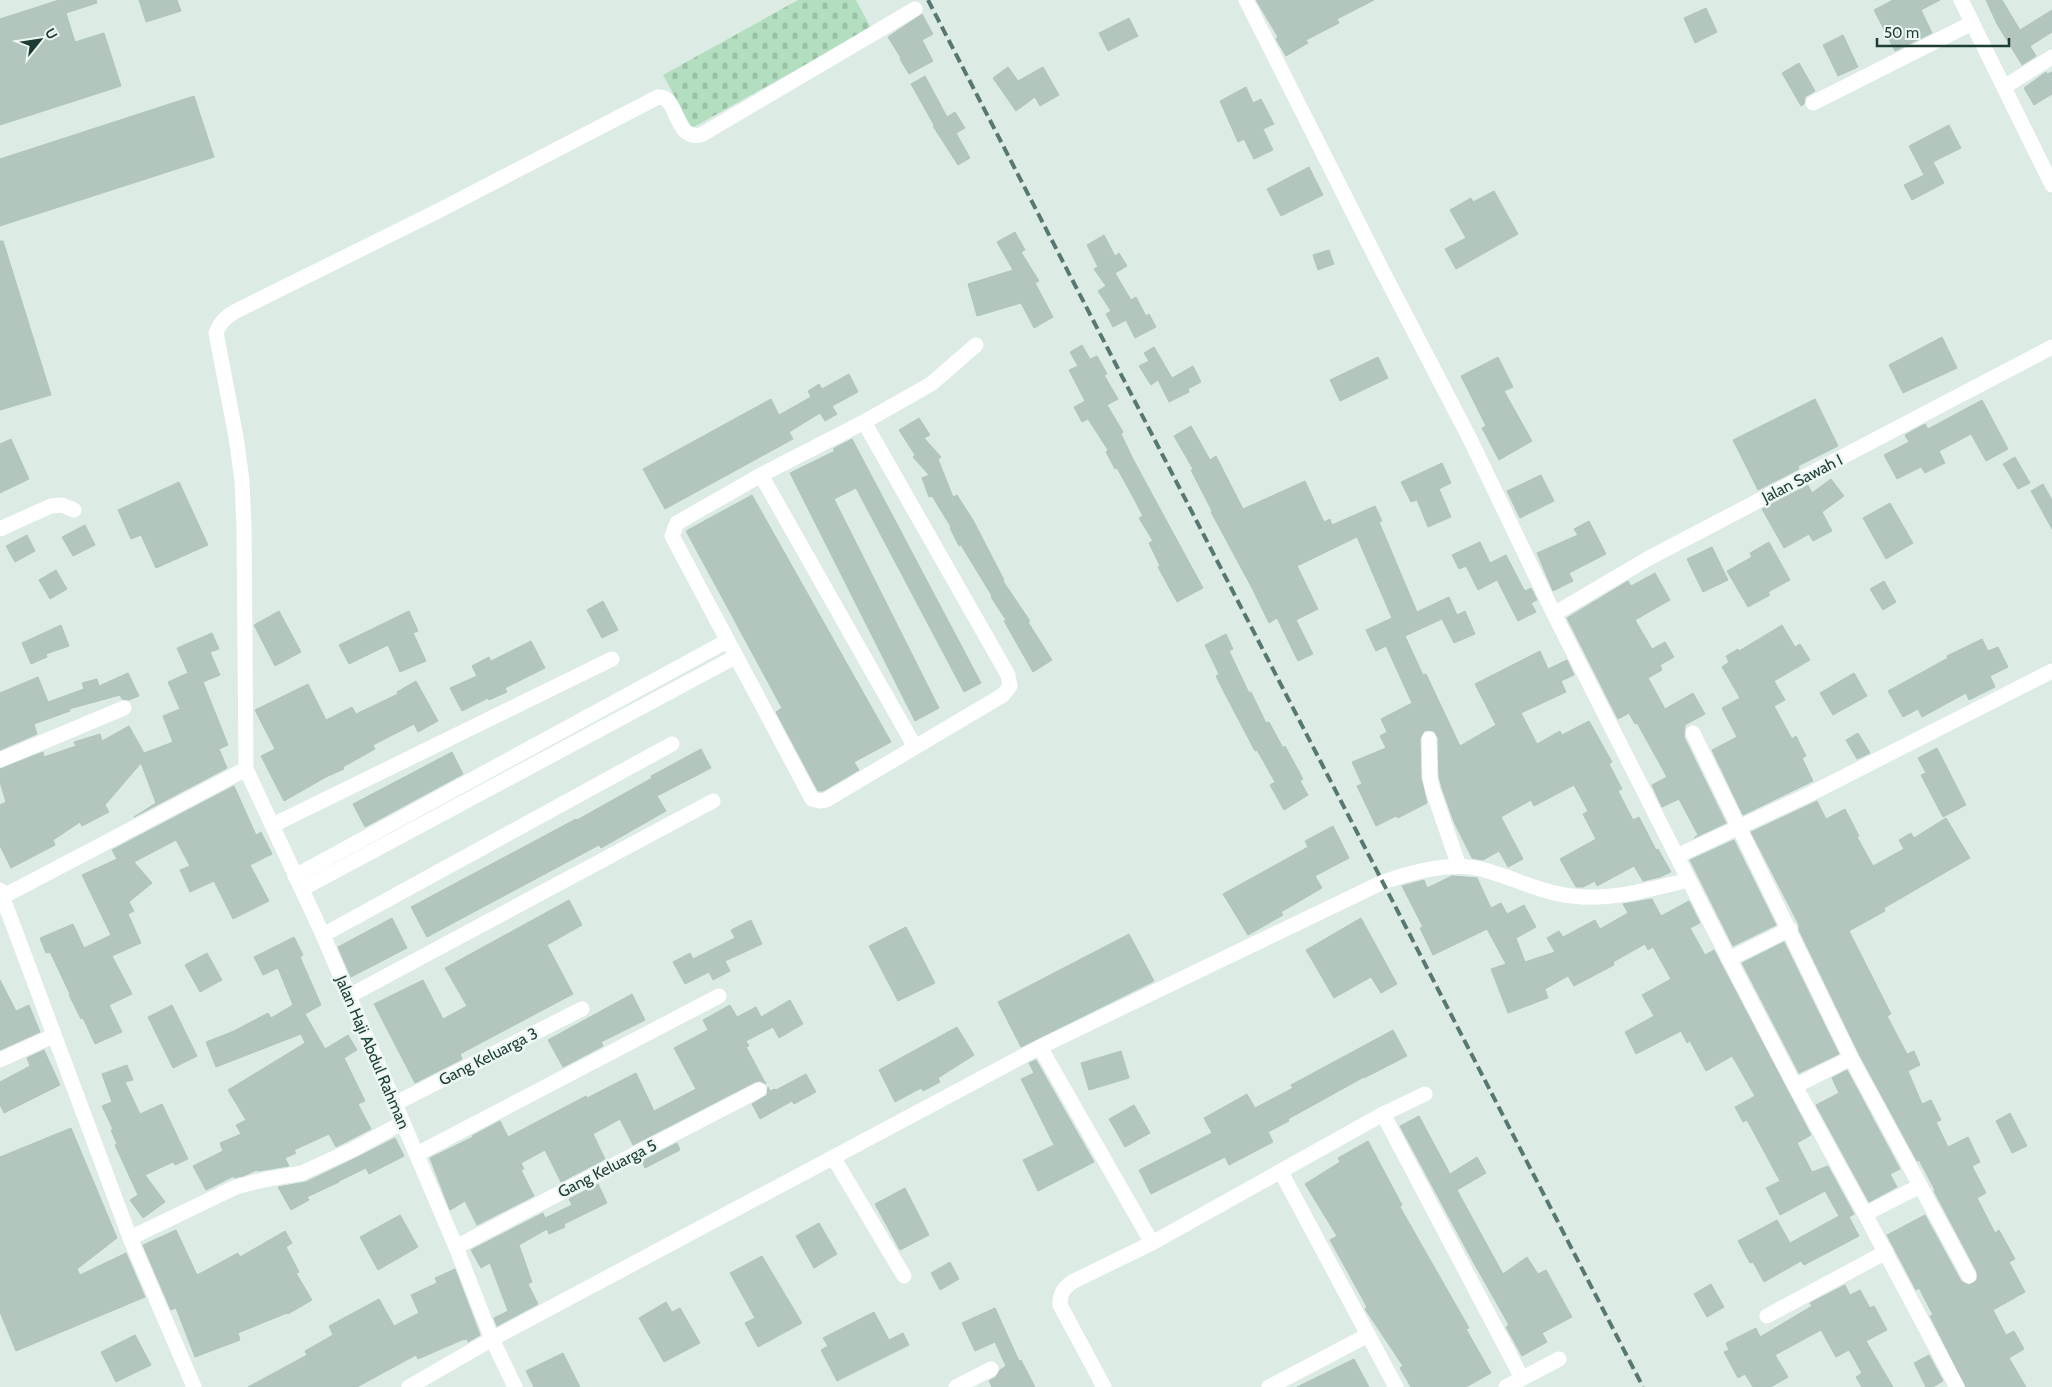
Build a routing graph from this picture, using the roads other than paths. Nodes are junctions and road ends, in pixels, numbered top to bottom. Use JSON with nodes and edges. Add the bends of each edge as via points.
{"nodes":[{"id":1,"x":1246,"y":0,"type":"edge"},
{"id":2,"x":1961,"y":0,"type":"edge"},
{"id":3,"x":915,"y":9,"type":"dead end"},
{"id":4,"x":1972,"y":23,"type":"junction"},
{"id":5,"x":2052,"y":57,"type":"edge"},
{"id":6,"x":2004,"y":87,"type":"junction"},
{"id":7,"x":1813,"y":103,"type":"dead end"},
{"id":8,"x":2052,"y":185,"type":"edge"},
{"id":9,"x":976,"y":346,"type":"dead end"},
{"id":10,"x":2052,"y":347,"type":"edge"},
{"id":11,"x":864,"y":422,"type":"junction"},
{"id":12,"x":761,"y":475,"type":"junction"},
{"id":13,"x":74,"y":510,"type":"dead end"},
{"id":14,"x":0,"y":529,"type":"edge"},
{"id":15,"x":1554,"y":614,"type":"junction"},
{"id":16,"x":727,"y":641,"type":"junction"},
{"id":17,"x":735,"y":657,"type":"junction"},
{"id":18,"x":612,"y":659,"type":"dead end"},
{"id":19,"x":2052,"y":671,"type":"edge"},
{"id":20,"x":124,"y":708,"type":"dead end"},
{"id":21,"x":1693,"y":733,"type":"dead end"},
{"id":22,"x":1429,"y":738,"type":"dead end"},
{"id":23,"x":672,"y":744,"type":"dead end"},
{"id":24,"x":915,"y":747,"type":"junction"},
{"id":25,"x":0,"y":760,"type":"edge"},
{"id":26,"x":246,"y":769,"type":"junction"},
{"id":27,"x":713,"y":802,"type":"dead end"},
{"id":28,"x":272,"y":825,"type":"junction"},
{"id":29,"x":1738,"y":828,"type":"junction"},
{"id":30,"x":1677,"y":856,"type":"junction"},
{"id":31,"x":1459,"y":866,"type":"junction"},
{"id":32,"x":1689,"y":880,"type":"junction"},
{"id":33,"x":298,"y":882,"type":"junction"},
{"id":34,"x":1,"y":895,"type":"edge"},
{"id":35,"x":1790,"y":929,"type":"junction"},
{"id":36,"x":323,"y":935,"type":"junction"},
{"id":37,"x":1729,"y":959,"type":"junction"},
{"id":38,"x":349,"y":996,"type":"junction"},
{"id":39,"x":720,"y":996,"type":"dead end"},
{"id":40,"x":582,"y":1009,"type":"dead end"},
{"id":41,"x":53,"y":1036,"type":"junction"},
{"id":42,"x":1040,"y":1048,"type":"junction"},
{"id":43,"x":1852,"y":1058,"type":"junction"},
{"id":44,"x":0,"y":1060,"type":"edge"},
{"id":45,"x":1795,"y":1086,"type":"junction"},
{"id":46,"x":759,"y":1090,"type":"dead end"},
{"id":47,"x":1425,"y":1094,"type":"dead end"},
{"id":48,"x":394,"y":1104,"type":"junction"},
{"id":49,"x":1383,"y":1114,"type":"junction"},
{"id":50,"x":402,"y":1123,"type":"junction"},
{"id":51,"x":417,"y":1154,"type":"junction"},
{"id":52,"x":833,"y":1157,"type":"junction"},
{"id":53,"x":1282,"y":1172,"type":"junction"},
{"id":54,"x":1920,"y":1186,"type":"junction"},
{"id":55,"x":1866,"y":1214,"type":"junction"},
{"id":56,"x":130,"y":1238,"type":"junction"},
{"id":57,"x":1152,"y":1243,"type":"junction"},
{"id":58,"x":456,"y":1247,"type":"junction"},
{"id":59,"x":1886,"y":1252,"type":"junction"},
{"id":60,"x":904,"y":1276,"type":"dead end"},
{"id":61,"x":1969,"y":1276,"type":"dead end"},
{"id":62,"x":1767,"y":1316,"type":"dead end"},
{"id":63,"x":1368,"y":1336,"type":"junction"},
{"id":64,"x":492,"y":1339,"type":"junction"},
{"id":65,"x":1559,"y":1359,"type":"dead end"},
{"id":66,"x":991,"y":1369,"type":"dead end"},
{"id":67,"x":1522,"y":1378,"type":"junction"},
{"id":68,"x":194,"y":1387,"type":"edge"},
{"id":69,"x":409,"y":1387,"type":"edge"},
{"id":70,"x":515,"y":1387,"type":"edge"},
{"id":71,"x":956,"y":1387,"type":"edge"},
{"id":72,"x":1104,"y":1387,"type":"edge"},
{"id":73,"x":1269,"y":1387,"type":"edge"},
{"id":74,"x":1396,"y":1387,"type":"edge"},
{"id":75,"x":1506,"y":1387,"type":"edge"},
{"id":76,"x":1957,"y":1387,"type":"edge"}],
"edges":[{"from":1,"to":15,"type":"street","via":[[1470,439]]},
{"from":2,"to":4,"type":"street"},
{"from":3,"to":26,"type":"street","via":[[701,135],[689,134],[680,124],[669,101],[658,97],[224,318],[218,325],[216,340],[242,481]]},
{"from":4,"to":6,"type":"street"},
{"from":4,"to":7,"type":"street"},
{"from":5,"to":6,"type":"street"},
{"from":6,"to":8,"type":"street"},
{"from":9,"to":11,"type":"street","via":[[931,384]]},
{"from":10,"to":15,"type":"street","name":"Jalan Sawah I","via":[[1649,558]]},
{"from":11,"to":12,"type":"street"},
{"from":11,"to":24,"type":"street","via":[[1008,675],[1010,686],[1003,695]]},
{"from":12,"to":16,"type":"street","via":[[677,524],[672,536]]},
{"from":12,"to":24,"type":"street"},
{"from":13,"to":14,"type":"street","via":[[51,506]]},
{"from":15,"to":30,"type":"street"},
{"from":16,"to":17,"type":"street"},
{"from":16,"to":33,"type":"street"},
{"from":17,"to":24,"type":"street","via":[[812,799],[826,800]]},
{"from":17,"to":33,"type":"street"},
{"from":18,"to":28,"type":"street"},
{"from":19,"to":29,"type":"street"},
{"from":20,"to":25,"type":"street"},
{"from":21,"to":29,"type":"street"},
{"from":22,"to":31,"type":"street","via":[[1432,785]]},
{"from":23,"to":36,"type":"street"},
{"from":26,"to":28,"type":"street","name":"Jalan Haji Abdul Rahman"},
{"from":26,"to":34,"type":"street"},
{"from":27,"to":38,"type":"street"},
{"from":28,"to":33,"type":"street","name":"Jalan Haji Abdul Rahman"},
{"from":29,"to":30,"type":"street"},
{"from":29,"to":35,"type":"street"},
{"from":30,"to":32,"type":"street"},
{"from":31,"to":32,"type":"street","via":[[1486,870],[1554,893],[1573,896],[1618,896]]},
{"from":31,"to":42,"type":"street","via":[[1410,872],[1383,882]]},
{"from":32,"to":37,"type":"street"},
{"from":33,"to":36,"type":"street","name":"Jalan Haji Abdul Rahman"},
{"from":34,"to":41,"type":"street"},
{"from":35,"to":37,"type":"street"},
{"from":35,"to":43,"type":"street"},
{"from":36,"to":38,"type":"street","name":"Jalan Haji Abdul Rahman"},
{"from":37,"to":45,"type":"street"},
{"from":38,"to":48,"type":"street","name":"Jalan Haji Abdul Rahman"},
{"from":39,"to":51,"type":"street"},
{"from":40,"to":48,"type":"street","name":"Gang Keluarga 3"},
{"from":41,"to":44,"type":"street"},
{"from":41,"to":56,"type":"street"},
{"from":42,"to":52,"type":"street"},
{"from":42,"to":57,"type":"street"},
{"from":43,"to":45,"type":"street"},
{"from":43,"to":54,"type":"street"},
{"from":45,"to":55,"type":"street"},
{"from":46,"to":58,"type":"street","name":"Gang Keluarga 5"},
{"from":47,"to":49,"type":"street"},
{"from":48,"to":50,"type":"street","name":"Jalan Haji Abdul Rahman"},
{"from":49,"to":53,"type":"street"},
{"from":49,"to":67,"type":"street"},
{"from":50,"to":51,"type":"street","name":"Jalan Haji Abdul Rahman"},
{"from":50,"to":56,"type":"street","via":[[302,1173],[236,1187]]},
{"from":51,"to":58,"type":"street","name":"Jalan Haji Abdul Rahman"},
{"from":52,"to":60,"type":"street"},
{"from":52,"to":64,"type":"street"},
{"from":53,"to":57,"type":"street"},
{"from":53,"to":63,"type":"street"},
{"from":54,"to":55,"type":"street"},
{"from":54,"to":61,"type":"street"},
{"from":55,"to":59,"type":"street"},
{"from":56,"to":68,"type":"street"},
{"from":57,"to":72,"type":"street","via":[[1072,1282],[1061,1292],[1060,1305]]},
{"from":58,"to":64,"type":"street","name":"Jalan Haji Abdul Rahman"},
{"from":59,"to":62,"type":"street"},
{"from":59,"to":76,"type":"street"},
{"from":63,"to":73,"type":"street"},
{"from":63,"to":74,"type":"street"},
{"from":64,"to":69,"type":"street"},
{"from":64,"to":70,"type":"street","name":"Jalan Haji Abdul Rahman"},
{"from":65,"to":67,"type":"street"},
{"from":66,"to":71,"type":"street"},
{"from":67,"to":75,"type":"street"}]}
